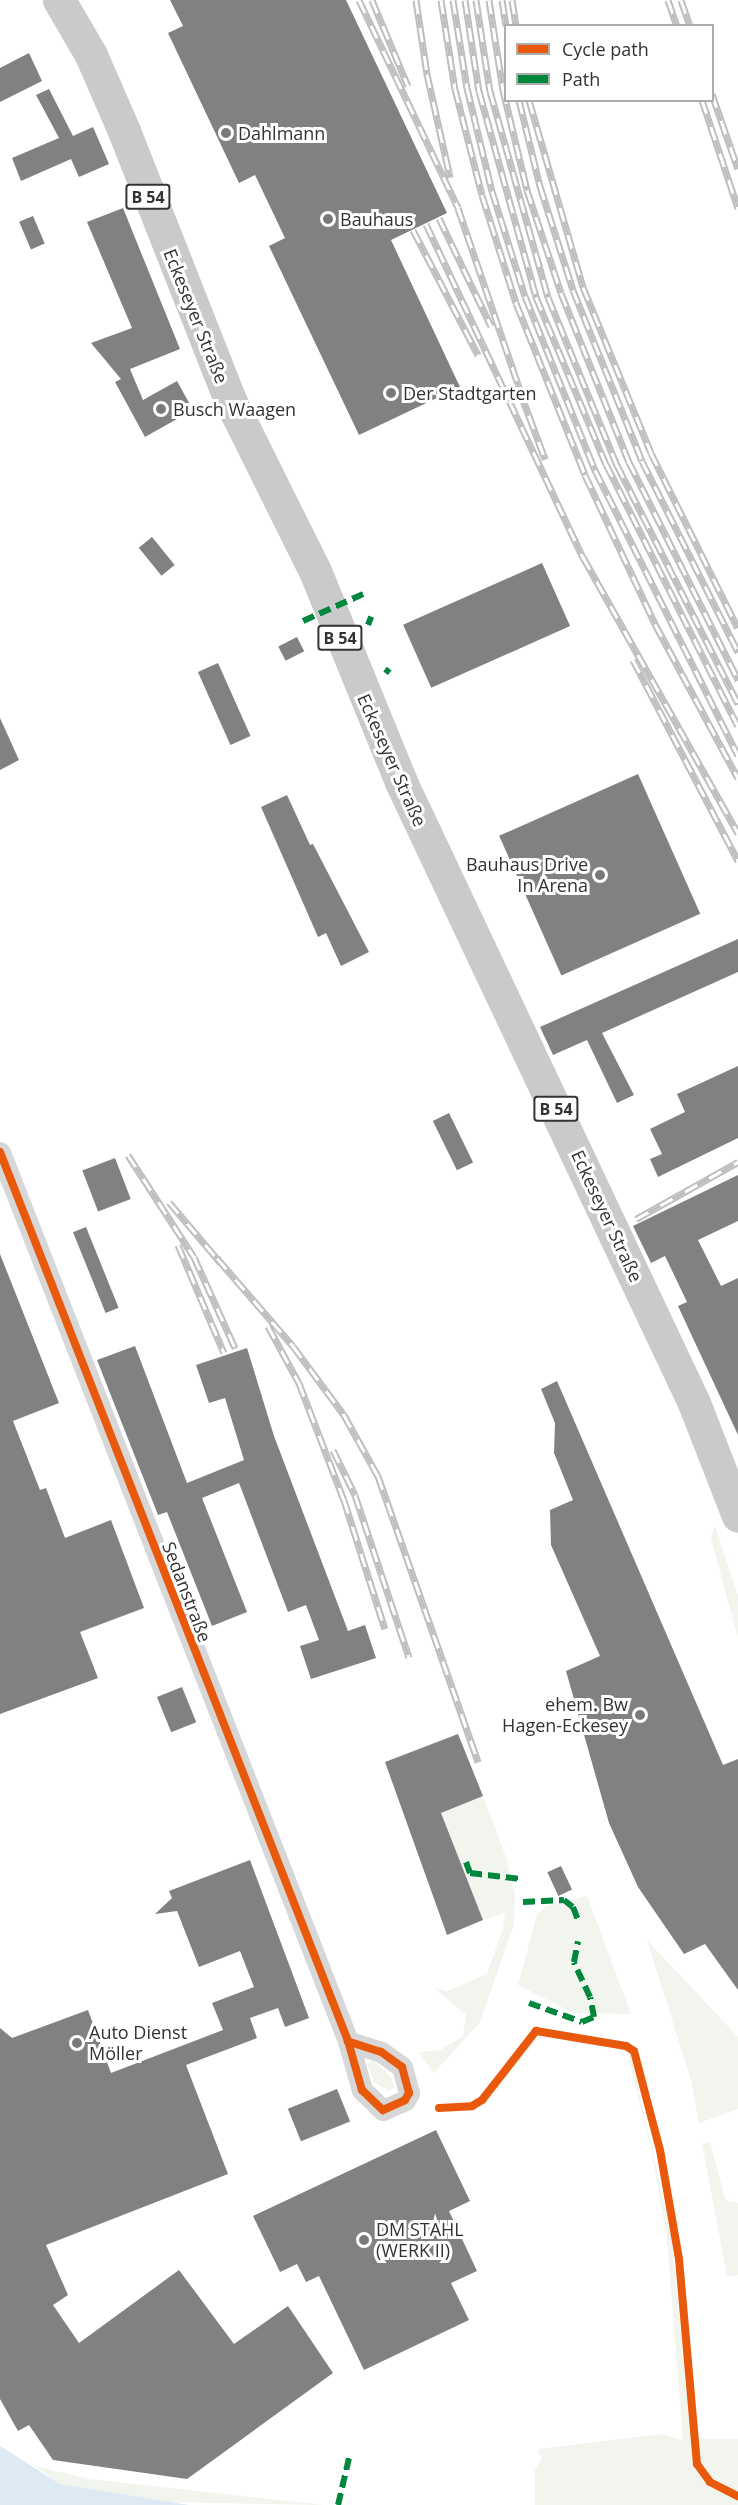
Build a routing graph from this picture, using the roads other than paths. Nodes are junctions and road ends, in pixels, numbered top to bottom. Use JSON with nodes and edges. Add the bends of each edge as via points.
{"nodes":[{"id":1,"x":59,"y":0,"type":"edge"},
{"id":2,"x":0,"y":1152,"type":"edge"},
{"id":3,"x":738,"y":1516,"type":"edge"},
{"id":4,"x":348,"y":2041,"type":"dead end"}],
"edges":[{"from":1,"to":3,"type":"main road","name":"Eckeseyer Straße","number":"B 54","via":[[91,55],[124,131],[229,398],[315,571],[401,782],[694,1403]]},
{"from":2,"to":4,"type":"street","name":"Sedanstraße"}]}
